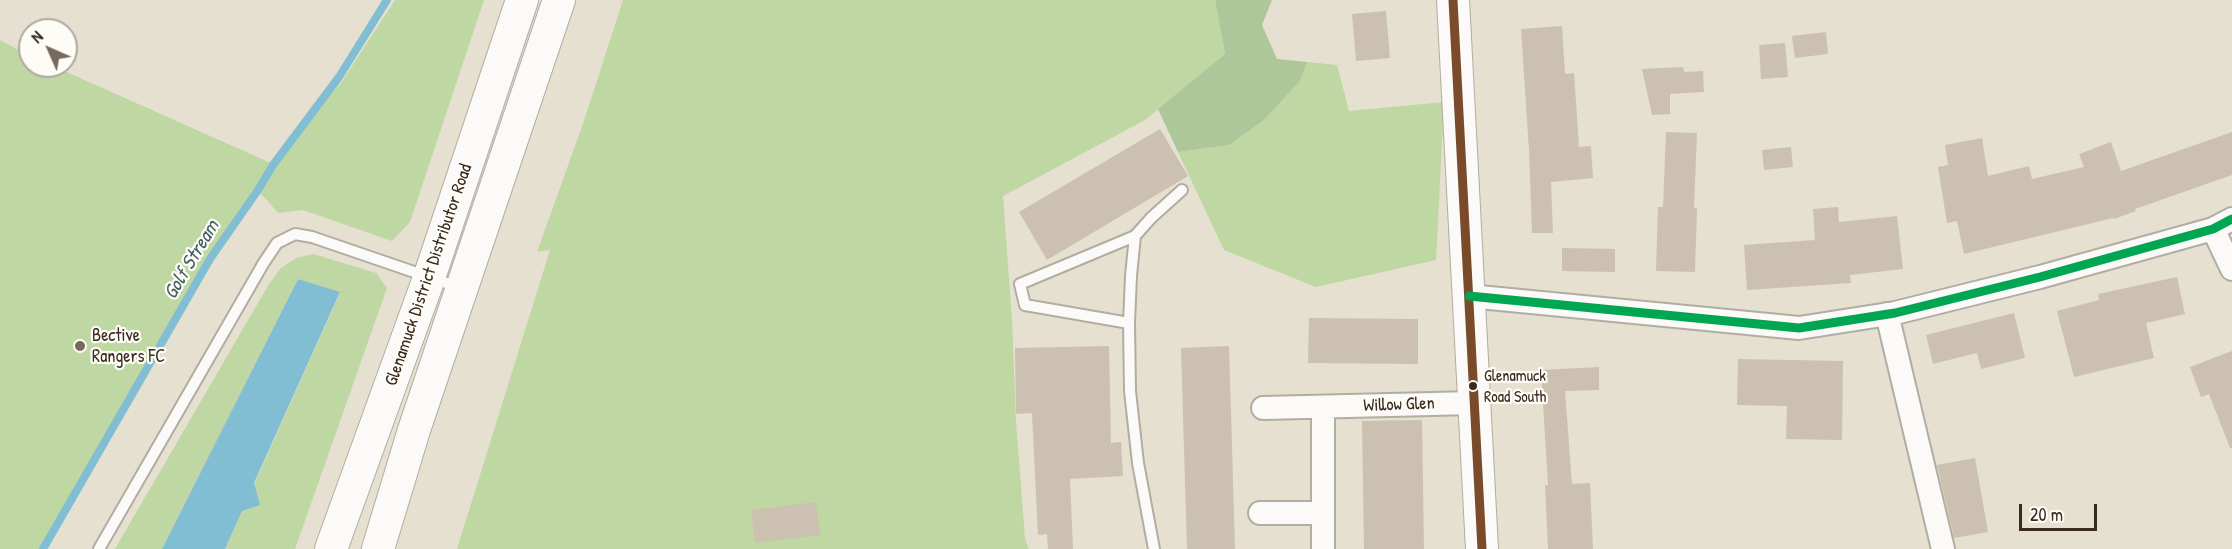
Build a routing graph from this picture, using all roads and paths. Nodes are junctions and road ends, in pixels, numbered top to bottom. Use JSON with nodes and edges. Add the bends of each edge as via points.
{"nodes":[{"id":1,"x":522,"y":0,"type":"edge"},
{"id":2,"x":559,"y":0,"type":"edge"},
{"id":3,"x":1453,"y":0,"type":"edge"},
{"id":4,"x":1182,"y":190,"type":"dead end"},
{"id":5,"x":2222,"y":224,"type":"edge"},
{"id":6,"x":1135,"y":236,"type":"junction"},
{"id":7,"x":2232,"y":269,"type":"edge"},
{"id":8,"x":429,"y":278,"type":"junction"},
{"id":9,"x":462,"y":288,"type":"junction"},
{"id":10,"x":1469,"y":296,"type":"junction"},
{"id":11,"x":1887,"y":314,"type":"junction"},
{"id":12,"x":1128,"y":323,"type":"junction"},
{"id":13,"x":1474,"y":403,"type":"junction"},
{"id":14,"x":1323,"y":407,"type":"junction"},
{"id":15,"x":1263,"y":408,"type":"dead end"},
{"id":16,"x":1260,"y":513,"type":"dead end"},
{"id":17,"x":1323,"y":513,"type":"junction"},
{"id":18,"x":99,"y":549,"type":"edge"},
{"id":19,"x":331,"y":549,"type":"edge"},
{"id":20,"x":378,"y":549,"type":"edge"},
{"id":21,"x":1154,"y":549,"type":"edge"},
{"id":22,"x":1323,"y":549,"type":"edge"},
{"id":23,"x":1482,"y":549,"type":"edge"},
{"id":24,"x":1943,"y":549,"type":"edge"}],
"edges":[{"from":1,"to":8,"type":"main road","name":"Glenamuck District Distributor Road"},
{"from":2,"to":9,"type":"main road","name":"Glenamuck District Distributor Road"},
{"from":3,"to":10,"type":"main road"},
{"from":4,"to":6,"type":"lane"},
{"from":5,"to":7,"type":"street"},
{"from":5,"to":11,"type":"street","via":[[2040,277]]},
{"from":6,"to":12,"type":"lane"},
{"from":6,"to":12,"type":"lane","via":[[1020,284],[1025,305]]},
{"from":8,"to":9,"type":"lane"},
{"from":8,"to":18,"type":"lane","via":[[312,237],[295,234],[277,243]]},
{"from":8,"to":19,"type":"main road","name":"Glenamuck District Distributor Road"},
{"from":9,"to":20,"type":"main road","name":"Glenamuck District Distributor Road"},
{"from":10,"to":11,"type":"street","via":[[1799,328]]},
{"from":10,"to":13,"type":"main road"},
{"from":11,"to":24,"type":"street"},
{"from":12,"to":21,"type":"lane","via":[[1138,463]]},
{"from":13,"to":14,"type":"street","name":"Willow Glen"},
{"from":13,"to":23,"type":"main road"},
{"from":14,"to":15,"type":"street","name":"Willow Glen"},
{"from":14,"to":17,"type":"street"},
{"from":16,"to":17,"type":"street"},
{"from":17,"to":22,"type":"street"}]}
